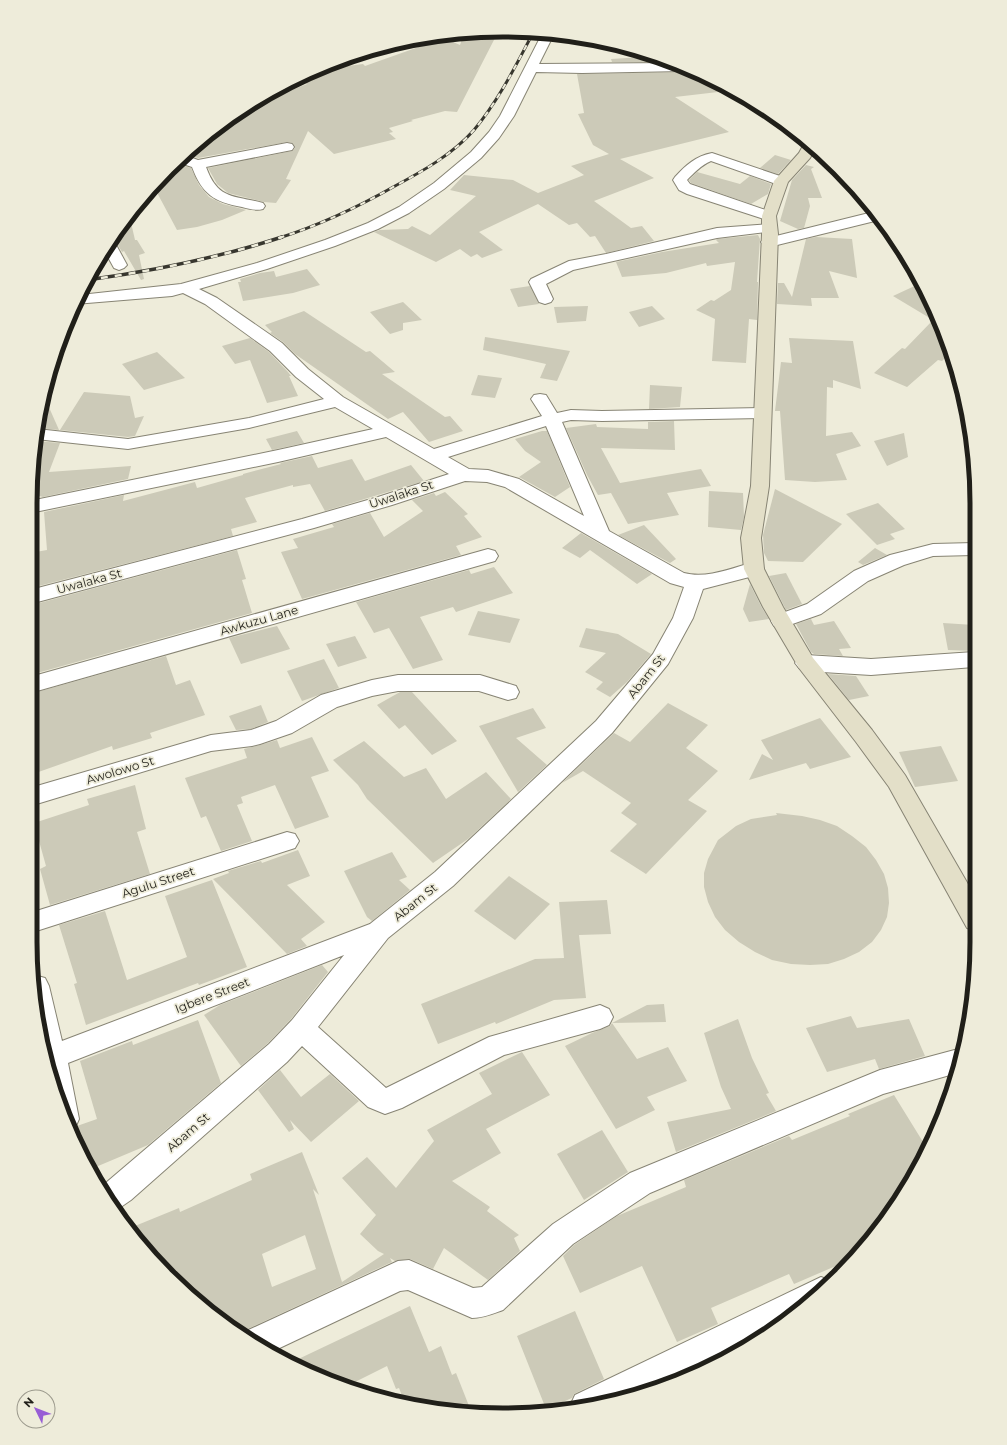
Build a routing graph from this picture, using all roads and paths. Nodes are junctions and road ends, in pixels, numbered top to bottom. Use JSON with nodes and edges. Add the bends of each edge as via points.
{"nodes":[{"id":1,"x":546,"y":39,"type":"edge"},
{"id":2,"x":667,"y":67,"type":"edge"},
{"id":3,"x":531,"y":68,"type":"junction"},
{"id":4,"x":287,"y":147,"type":"dead end"},
{"id":5,"x":807,"y":150,"type":"edge"},
{"id":6,"x":188,"y":161,"type":"edge"},
{"id":7,"x":198,"y":164,"type":"junction"},
{"id":8,"x":780,"y":180,"type":"junction"},
{"id":9,"x":258,"y":206,"type":"dead end"},
{"id":10,"x":871,"y":217,"type":"edge"},
{"id":11,"x":769,"y":229,"type":"junction"},
{"id":12,"x":112,"y":250,"type":"edge"},
{"id":13,"x":119,"y":266,"type":"dead end"},
{"id":14,"x":185,"y":288,"type":"junction"},
{"id":15,"x":84,"y":299,"type":"edge"},
{"id":16,"x":545,"y":299,"type":"dead end"},
{"id":17,"x":540,"y":398,"type":"dead end"},
{"id":18,"x":337,"y":401,"type":"junction"},
{"id":19,"x":762,"y":413,"type":"junction"},
{"id":20,"x":552,"y":419,"type":"junction"},
{"id":21,"x":388,"y":431,"type":"junction"},
{"id":22,"x":42,"y":435,"type":"edge"},
{"id":23,"x":432,"y":456,"type":"junction"},
{"id":24,"x":465,"y":475,"type":"junction"},
{"id":25,"x":37,"y":506,"type":"edge"},
{"id":26,"x":601,"y":534,"type":"junction"},
{"id":27,"x":970,"y":549,"type":"edge"},
{"id":28,"x":488,"y":556,"type":"dead end"},
{"id":29,"x":754,"y":569,"type":"junction"},
{"id":30,"x":695,"y":583,"type":"junction"},
{"id":31,"x":37,"y":594,"type":"edge"},
{"id":32,"x":781,"y":621,"type":"junction"},
{"id":33,"x":970,"y":659,"type":"edge"},
{"id":34,"x":806,"y":663,"type":"junction"},
{"id":35,"x":37,"y":683,"type":"edge"},
{"id":36,"x":508,"y":692,"type":"dead end"},
{"id":37,"x":37,"y":795,"type":"edge"},
{"id":38,"x":287,"y":841,"type":"dead end"},
{"id":39,"x":970,"y":910,"type":"edge"},
{"id":40,"x":37,"y":921,"type":"edge"},
{"id":41,"x":379,"y":931,"type":"junction"},
{"id":42,"x":600,"y":1017,"type":"dead end"},
{"id":43,"x":301,"y":1028,"type":"junction"},
{"id":44,"x":52,"y":1057,"type":"edge"},
{"id":45,"x":954,"y":1062,"type":"edge"},
{"id":46,"x":113,"y":1196,"type":"edge"},
{"id":47,"x":798,"y":1303,"type":"edge"},
{"id":48,"x":261,"y":1340,"type":"edge"},
{"id":49,"x":606,"y":1396,"type":"edge"}],
"edges":[{"from":1,"to":3,"type":"street"},
{"from":2,"to":3,"type":"street"},
{"from":3,"to":14,"type":"street","via":[[507,116],[494,135],[476,155],[404,210],[330,243]]},
{"from":4,"to":7,"type":"street"},
{"from":5,"to":8,"type":"street"},
{"from":6,"to":7,"type":"street"},
{"from":7,"to":9,"type":"street","via":[[202,180],[209,190],[226,200]]},
{"from":8,"to":11,"type":"street"},
{"from":8,"to":11,"type":"street","via":[[708,157],[690,169],[680,180],[684,187]]},
{"from":10,"to":11,"type":"street"},
{"from":11,"to":16,"type":"street","via":[[717,233],[569,266],[537,282]]},
{"from":11,"to":19,"type":"street"},
{"from":12,"to":13,"type":"street"},
{"from":14,"to":15,"type":"street"},
{"from":14,"to":18,"type":"street","via":[[211,301],[276,347],[302,373]]},
{"from":17,"to":20,"type":"street"},
{"from":18,"to":21,"type":"street"},
{"from":18,"to":22,"type":"street","via":[[249,423],[128,444]]},
{"from":19,"to":20,"type":"street","via":[[571,415]]},
{"from":19,"to":29,"type":"street","via":[[760,486],[751,538]]},
{"from":20,"to":23,"type":"street"},
{"from":20,"to":26,"type":"street"},
{"from":21,"to":23,"type":"street"},
{"from":21,"to":25,"type":"street"},
{"from":23,"to":24,"type":"street"},
{"from":24,"to":26,"type":"street","name":"Uwalaka St","via":[[488,476],[512,483]]},
{"from":24,"to":31,"type":"street","name":"Uwalaka St","via":[[307,524]]},
{"from":26,"to":30,"type":"street","name":"Uwalaka St","via":[[677,578]]},
{"from":27,"to":32,"type":"street","via":[[933,550],[897,560],[861,576],[814,608]]},
{"from":28,"to":35,"type":"street","name":"Awkuzu Lane"},
{"from":29,"to":30,"type":"street","name":"Uwalaka St"},
{"from":29,"to":32,"type":"street"},
{"from":30,"to":41,"type":"street","name":"Abam St","via":[[683,618],[661,659],[604,727],[444,879]]},
{"from":32,"to":34,"type":"street"},
{"from":33,"to":34,"type":"street","via":[[871,667]]},
{"from":34,"to":39,"type":"street","via":[[897,781]]},
{"from":36,"to":37,"type":"street","name":"Awolowo St","via":[[480,683],[398,683],[372,688],[329,701],[284,727],[252,738],[211,743]]},
{"from":38,"to":40,"type":"street","name":"Agulu Street"},
{"from":41,"to":43,"type":"street","name":"Abam St"},
{"from":41,"to":44,"type":"street","name":"Igbere Street"},
{"from":42,"to":43,"type":"street","via":[[498,1045],[385,1101],[378,1098]]},
{"from":43,"to":46,"type":"street","name":"Abam St","via":[[278,1053]]},
{"from":45,"to":48,"type":"street","via":[[880,1082],[640,1183],[563,1234],[492,1299],[472,1303],[409,1275],[398,1276]]},
{"from":47,"to":49,"type":"street"}]}
